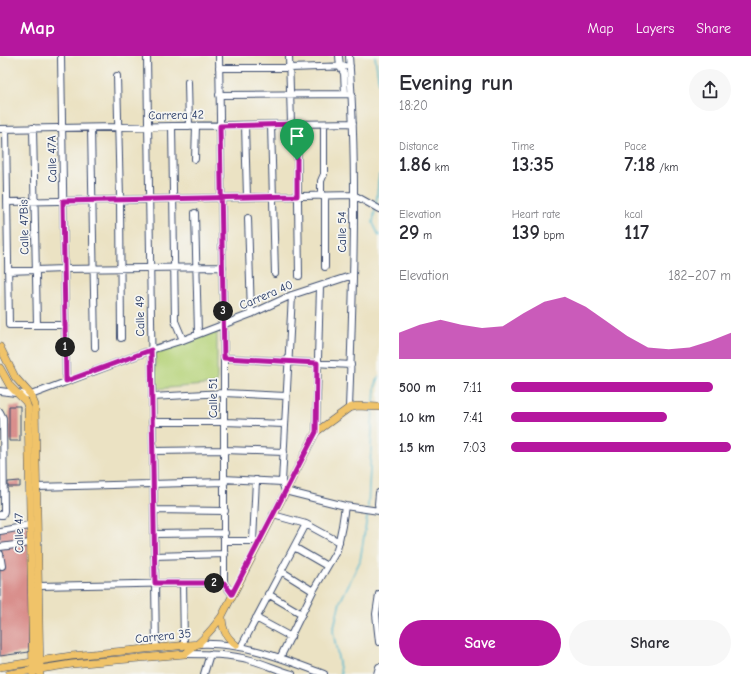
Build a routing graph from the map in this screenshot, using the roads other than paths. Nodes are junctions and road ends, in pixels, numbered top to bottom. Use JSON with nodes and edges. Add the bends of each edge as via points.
{"nodes":[{"id":1,"x":61,"y":56,"type":"edge"},
{"id":2,"x":147,"y":56,"type":"edge"},
{"id":3,"x":219,"y":56,"type":"edge"},
{"id":4,"x":289,"y":56,"type":"edge"},
{"id":5,"x":339,"y":56,"type":"edge"},
{"id":6,"x":349,"y":56,"type":"edge"},
{"id":7,"x":350,"y":66,"type":"junction"},
{"id":8,"x":340,"y":67,"type":"junction"},
{"id":9,"x":219,"y":68,"type":"junction"},
{"id":10,"x":290,"y":68,"type":"junction"},
{"id":11,"x":117,"y":76,"type":"dead end"},
{"id":12,"x":188,"y":82,"type":"dead end"},
{"id":13,"x":290,"y":94,"type":"junction"},
{"id":14,"x":348,"y":94,"type":"junction"},
{"id":15,"x":219,"y":95,"type":"junction"},
{"id":16,"x":353,"y":123,"type":"junction"},
{"id":17,"x":294,"y":124,"type":"junction"},
{"id":18,"x":324,"y":124,"type":"junction"},
{"id":19,"x":245,"y":125,"type":"junction"},
{"id":20,"x":271,"y":125,"type":"junction"},
{"id":21,"x":172,"y":126,"type":"junction"},
{"id":22,"x":192,"y":126,"type":"junction"},
{"id":23,"x":220,"y":126,"type":"junction"},
{"id":24,"x":119,"y":127,"type":"junction"},
{"id":25,"x":148,"y":127,"type":"junction"},
{"id":26,"x":33,"y":128,"type":"junction"},
{"id":27,"x":62,"y":128,"type":"junction"},
{"id":28,"x":91,"y":128,"type":"junction"},
{"id":29,"x":3,"y":129,"type":"edge"},
{"id":30,"x":195,"y":159,"type":"dead end"},
{"id":31,"x":354,"y":195,"type":"junction"},
{"id":32,"x":297,"y":196,"type":"junction"},
{"id":33,"x":323,"y":196,"type":"junction"},
{"id":34,"x":247,"y":197,"type":"junction"},
{"id":35,"x":274,"y":197,"type":"junction"},
{"id":36,"x":173,"y":198,"type":"junction"},
{"id":37,"x":221,"y":198,"type":"junction"},
{"id":38,"x":149,"y":199,"type":"junction"},
{"id":39,"x":92,"y":200,"type":"junction"},
{"id":40,"x":120,"y":200,"type":"junction"},
{"id":41,"x":35,"y":201,"type":"junction"},
{"id":42,"x":63,"y":201,"type":"junction"},
{"id":43,"x":7,"y":202,"type":"junction"},
{"id":44,"x":378,"y":209,"type":"edge"},
{"id":45,"x":195,"y":213,"type":"dead end"},
{"id":46,"x":248,"y":218,"type":"dead end"},
{"id":47,"x":222,"y":267,"type":"junction"},
{"id":48,"x":326,"y":267,"type":"dead end"},
{"id":49,"x":93,"y":268,"type":"junction"},
{"id":50,"x":120,"y":268,"type":"junction"},
{"id":51,"x":150,"y":268,"type":"junction"},
{"id":52,"x":174,"y":268,"type":"junction"},
{"id":53,"x":197,"y":268,"type":"junction"},
{"id":54,"x":64,"y":269,"type":"junction"},
{"id":55,"x":36,"y":270,"type":"junction"},
{"id":56,"x":8,"y":271,"type":"junction"},
{"id":57,"x":275,"y":274,"type":"dead end"},
{"id":58,"x":353,"y":275,"type":"junction"},
{"id":59,"x":299,"y":276,"type":"dead end"},
{"id":60,"x":320,"y":286,"type":"junction"},
{"id":61,"x":292,"y":295,"type":"junction"},
{"id":62,"x":251,"y":314,"type":"junction"},
{"id":63,"x":224,"y":324,"type":"junction"},
{"id":64,"x":37,"y":325,"type":"junction"},
{"id":65,"x":65,"y":325,"type":"junction"},
{"id":66,"x":198,"y":334,"type":"junction"},
{"id":67,"x":121,"y":338,"type":"dead end"},
{"id":68,"x":183,"y":340,"type":"junction"},
{"id":69,"x":0,"y":347,"type":"edge"},
{"id":70,"x":95,"y":347,"type":"dead end"},
{"id":71,"x":151,"y":350,"type":"junction"},
{"id":72,"x":224,"y":358,"type":"junction"},
{"id":73,"x":288,"y":361,"type":"junction"},
{"id":74,"x":317,"y":363,"type":"junction"},
{"id":75,"x":351,"y":365,"type":"junction"},
{"id":76,"x":0,"y":368,"type":"edge"},
{"id":77,"x":66,"y":381,"type":"junction"},
{"id":78,"x":0,"y":391,"type":"edge"},
{"id":79,"x":224,"y":393,"type":"junction"},
{"id":80,"x":20,"y":394,"type":"junction"},
{"id":81,"x":31,"y":395,"type":"junction"},
{"id":82,"x":286,"y":396,"type":"junction"},
{"id":83,"x":152,"y":397,"type":"junction"},
{"id":84,"x":379,"y":407,"type":"edge"},
{"id":85,"x":349,"y":408,"type":"junction"},
{"id":86,"x":0,"y":412,"type":"edge"},
{"id":87,"x":152,"y":422,"type":"junction"},
{"id":88,"x":224,"y":422,"type":"junction"},
{"id":89,"x":285,"y":424,"type":"junction"},
{"id":90,"x":316,"y":432,"type":"junction"},
{"id":91,"x":224,"y":450,"type":"junction"},
{"id":92,"x":152,"y":451,"type":"junction"},
{"id":93,"x":284,"y":452,"type":"junction"},
{"id":94,"x":224,"y":480,"type":"junction"},
{"id":95,"x":256,"y":480,"type":"junction"},
{"id":96,"x":282,"y":482,"type":"junction"},
{"id":97,"x":153,"y":484,"type":"junction"},
{"id":98,"x":37,"y":487,"type":"junction"},
{"id":99,"x":285,"y":491,"type":"junction"},
{"id":100,"x":379,"y":493,"type":"edge"},
{"id":101,"x":345,"y":506,"type":"junction"},
{"id":102,"x":154,"y":510,"type":"junction"},
{"id":103,"x":225,"y":510,"type":"junction"},
{"id":104,"x":377,"y":510,"type":"edge"},
{"id":105,"x":0,"y":515,"type":"edge"},
{"id":106,"x":273,"y":515,"type":"junction"},
{"id":107,"x":306,"y":524,"type":"junction"},
{"id":108,"x":37,"y":525,"type":"junction"},
{"id":109,"x":30,"y":526,"type":"junction"},
{"id":110,"x":0,"y":531,"type":"edge"},
{"id":111,"x":225,"y":533,"type":"junction"},
{"id":112,"x":154,"y":534,"type":"junction"},
{"id":113,"x":225,"y":541,"type":"junction"},
{"id":114,"x":256,"y":541,"type":"junction"},
{"id":115,"x":339,"y":542,"type":"junction"},
{"id":116,"x":30,"y":543,"type":"junction"},
{"id":117,"x":294,"y":547,"type":"junction"},
{"id":118,"x":0,"y":548,"type":"edge"},
{"id":119,"x":0,"y":554,"type":"edge"},
{"id":120,"x":225,"y":554,"type":"junction"},
{"id":121,"x":154,"y":556,"type":"junction"},
{"id":122,"x":2,"y":566,"type":"dead end"},
{"id":123,"x":327,"y":566,"type":"junction"},
{"id":124,"x":281,"y":571,"type":"junction"},
{"id":125,"x":183,"y":582,"type":"junction"},
{"id":126,"x":155,"y":583,"type":"junction"},
{"id":127,"x":224,"y":583,"type":"junction"},
{"id":128,"x":39,"y":586,"type":"junction"},
{"id":129,"x":313,"y":591,"type":"junction"},
{"id":130,"x":232,"y":594,"type":"junction"},
{"id":131,"x":268,"y":594,"type":"junction"},
{"id":132,"x":379,"y":594,"type":"edge"},
{"id":133,"x":302,"y":614,"type":"junction"},
{"id":134,"x":377,"y":614,"type":"edge"},
{"id":135,"x":222,"y":616,"type":"junction"},
{"id":136,"x":256,"y":618,"type":"junction"},
{"id":137,"x":291,"y":638,"type":"junction"},
{"id":138,"x":379,"y":639,"type":"edge"},
{"id":139,"x":379,"y":642,"type":"edge"},
{"id":140,"x":184,"y":644,"type":"junction"},
{"id":141,"x":199,"y":644,"type":"junction"},
{"id":142,"x":238,"y":646,"type":"junction"},
{"id":143,"x":156,"y":648,"type":"junction"},
{"id":144,"x":185,"y":654,"type":"junction"},
{"id":145,"x":210,"y":654,"type":"junction"},
{"id":146,"x":280,"y":658,"type":"junction"},
{"id":147,"x":36,"y":661,"type":"junction"},
{"id":148,"x":379,"y":666,"type":"edge"},
{"id":149,"x":0,"y":667,"type":"edge"},
{"id":150,"x":36,"y":672,"type":"edge"},
{"id":151,"x":9,"y":674,"type":"edge"},
{"id":152,"x":204,"y":674,"type":"edge"},
{"id":153,"x":292,"y":674,"type":"edge"},
{"id":154,"x":324,"y":674,"type":"edge"},
{"id":155,"x":377,"y":674,"type":"edge"}],
"edges":[{"from":1,"to":27,"type":"street","name":"Calle 47A"},
{"from":2,"to":25,"type":"street","name":"Calle 49"},
{"from":3,"to":9,"type":"street","name":"Calle 51"},
{"from":4,"to":10,"type":"street"},
{"from":5,"to":8,"type":"street"},
{"from":6,"to":7,"type":"street","name":"Calle 54"},
{"from":7,"to":8,"type":"street"},
{"from":7,"to":14,"type":"street","name":"Calle 54"},
{"from":8,"to":10,"type":"street"},
{"from":8,"to":14,"type":"street","via":[[344,73]]},
{"from":9,"to":10,"type":"street"},
{"from":9,"to":15,"type":"street","name":"Calle 51"},
{"from":10,"to":13,"type":"street"},
{"from":11,"to":24,"type":"street"},
{"from":12,"to":22,"type":"street"},
{"from":13,"to":14,"type":"street"},
{"from":13,"to":15,"type":"street"},
{"from":13,"to":17,"type":"street"},
{"from":14,"to":16,"type":"street","name":"Calle 54"},
{"from":15,"to":23,"type":"street","name":"Calle 51"},
{"from":16,"to":18,"type":"street","name":"Carrera 42"},
{"from":16,"to":31,"type":"street","name":"Calle 54"},
{"from":17,"to":18,"type":"street","name":"Carrera 42"},
{"from":17,"to":20,"type":"street","name":"Carrera 42"},
{"from":17,"to":32,"type":"street"},
{"from":18,"to":33,"type":"street","via":[[324,174],[321,181]]},
{"from":19,"to":20,"type":"street","name":"Carrera 42"},
{"from":19,"to":23,"type":"street","name":"Carrera 42"},
{"from":19,"to":34,"type":"street"},
{"from":20,"to":35,"type":"street"},
{"from":21,"to":22,"type":"street","name":"Carrera 42"},
{"from":21,"to":25,"type":"street","name":"Carrera 42"},
{"from":21,"to":36,"type":"street"},
{"from":22,"to":23,"type":"street","name":"Carrera 42"},
{"from":22,"to":30,"type":"street"},
{"from":23,"to":37,"type":"street","name":"Calle 51"},
{"from":24,"to":25,"type":"street","name":"Carrera 42"},
{"from":24,"to":28,"type":"street","name":"Carrera 42"},
{"from":24,"to":40,"type":"street"},
{"from":25,"to":38,"type":"street","name":"Calle 49"},
{"from":26,"to":27,"type":"street","name":"Carrera 42"},
{"from":26,"to":29,"type":"street","name":"Carrera 42"},
{"from":26,"to":41,"type":"street","name":"Calle 47Bis"},
{"from":27,"to":28,"type":"street","name":"Carrera 42"},
{"from":27,"to":42,"type":"street","name":"Calle 47A"},
{"from":28,"to":39,"type":"street"},
{"from":29,"to":43,"type":"street"},
{"from":31,"to":33,"type":"street"},
{"from":31,"to":44,"type":"street"},
{"from":31,"to":58,"type":"street","name":"Calle 54"},
{"from":32,"to":33,"type":"street"},
{"from":32,"to":35,"type":"street"},
{"from":32,"to":59,"type":"street"},
{"from":33,"to":48,"type":"street"},
{"from":34,"to":35,"type":"street"},
{"from":34,"to":37,"type":"street"},
{"from":35,"to":57,"type":"street"},
{"from":36,"to":37,"type":"street"},
{"from":36,"to":38,"type":"street"},
{"from":36,"to":52,"type":"street"},
{"from":37,"to":47,"type":"street","name":"Calle 51"},
{"from":38,"to":40,"type":"street"},
{"from":38,"to":51,"type":"street","name":"Calle 49"},
{"from":39,"to":40,"type":"street"},
{"from":39,"to":42,"type":"street"},
{"from":39,"to":49,"type":"street"},
{"from":40,"to":50,"type":"street"},
{"from":41,"to":42,"type":"street"},
{"from":41,"to":43,"type":"street"},
{"from":41,"to":55,"type":"street","name":"Calle 47Bis"},
{"from":42,"to":54,"type":"street","name":"Calle 47A"},
{"from":43,"to":56,"type":"street"},
{"from":45,"to":53,"type":"street"},
{"from":46,"to":62,"type":"street"},
{"from":47,"to":53,"type":"street"},
{"from":47,"to":63,"type":"street","name":"Calle 51"},
{"from":49,"to":50,"type":"street"},
{"from":49,"to":54,"type":"street"},
{"from":49,"to":70,"type":"street"},
{"from":50,"to":51,"type":"street"},
{"from":50,"to":67,"type":"street"},
{"from":51,"to":52,"type":"street"},
{"from":51,"to":71,"type":"street","name":"Calle 49"},
{"from":52,"to":53,"type":"street"},
{"from":52,"to":68,"type":"street","via":[[175,321]]},
{"from":53,"to":66,"type":"street"},
{"from":54,"to":55,"type":"street"},
{"from":54,"to":65,"type":"street","name":"Calle 47A"},
{"from":55,"to":56,"type":"street"},
{"from":55,"to":64,"type":"street","name":"Calle 47Bis"},
{"from":56,"to":64,"type":"street","via":[[9,325]]},
{"from":58,"to":60,"type":"street","name":"Carrera 40"},
{"from":58,"to":75,"type":"street","name":"Calle 54"},
{"from":60,"to":61,"type":"street","name":"Carrera 40"},
{"from":60,"to":74,"type":"street"},
{"from":61,"to":62,"type":"street","name":"Carrera 40"},
{"from":61,"to":73,"type":"street"},
{"from":62,"to":63,"type":"street","name":"Carrera 40"},
{"from":63,"to":66,"type":"street","name":"Carrera 40"},
{"from":63,"to":72,"type":"street","name":"Calle 51"},
{"from":64,"to":65,"type":"street"},
{"from":65,"to":77,"type":"street","name":"Calle 47A"},
{"from":66,"to":68,"type":"street","name":"Carrera 40"},
{"from":68,"to":71,"type":"street","name":"Carrera 40"},
{"from":69,"to":81,"type":"main road","via":[[16,377]]},
{"from":71,"to":77,"type":"street","name":"Carrera 40"},
{"from":71,"to":83,"type":"street","name":"Calle 49"},
{"from":72,"to":73,"type":"street"},
{"from":72,"to":79,"type":"street","name":"Calle 51"},
{"from":73,"to":74,"type":"street"},
{"from":73,"to":82,"type":"street"},
{"from":74,"to":75,"type":"street"},
{"from":74,"to":90,"type":"street"},
{"from":75,"to":85,"type":"street","name":"Calle 54"},
{"from":76,"to":80,"type":"main road","name":"Calle 47","via":[[10,386]]},
{"from":77,"to":81,"type":"street","name":"Carrera 40"},
{"from":78,"to":80,"type":"street"},
{"from":79,"to":82,"type":"street"},
{"from":79,"to":83,"type":"street"},
{"from":79,"to":88,"type":"street","name":"Calle 51"},
{"from":80,"to":81,"type":"street"},
{"from":80,"to":109,"type":"main road","name":"Calle 47","via":[[26,402],[28,412]]},
{"from":81,"to":98,"type":"main road","name":"Calle 47","via":[[35,405]]},
{"from":82,"to":89,"type":"street"},
{"from":83,"to":87,"type":"street","name":"Calle 49"},
{"from":84,"to":85,"type":"main road"},
{"from":85,"to":90,"type":"main road"},
{"from":86,"to":105,"type":"street","via":[[3,418],[4,511]]},
{"from":87,"to":88,"type":"street"},
{"from":87,"to":92,"type":"street","name":"Calle 49"},
{"from":88,"to":89,"type":"street"},
{"from":88,"to":91,"type":"street","name":"Calle 51"},
{"from":89,"to":93,"type":"street"},
{"from":90,"to":99,"type":"main road"},
{"from":91,"to":92,"type":"street"},
{"from":91,"to":93,"type":"street"},
{"from":91,"to":94,"type":"street","name":"Calle 51"},
{"from":92,"to":97,"type":"street","name":"Calle 49"},
{"from":93,"to":96,"type":"street"},
{"from":94,"to":95,"type":"street"},
{"from":94,"to":97,"type":"street"},
{"from":94,"to":103,"type":"street","name":"Calle 51"},
{"from":95,"to":96,"type":"street"},
{"from":95,"to":114,"type":"street"},
{"from":96,"to":99,"type":"street"},
{"from":97,"to":98,"type":"street"},
{"from":97,"to":102,"type":"street","name":"Calle 49"},
{"from":98,"to":108,"type":"main road","name":"Calle 47"},
{"from":99,"to":101,"type":"street"},
{"from":99,"to":106,"type":"main road"},
{"from":100,"to":104,"type":"street"},
{"from":101,"to":104,"type":"street"},
{"from":101,"to":115,"type":"street"},
{"from":102,"to":103,"type":"street"},
{"from":102,"to":112,"type":"street","name":"Calle 49"},
{"from":103,"to":111,"type":"street","name":"Calle 51"},
{"from":106,"to":107,"type":"street"},
{"from":106,"to":114,"type":"main road"},
{"from":107,"to":115,"type":"street"},
{"from":107,"to":117,"type":"street"},
{"from":108,"to":109,"type":"street"},
{"from":108,"to":128,"type":"main road","name":"Calle 47"},
{"from":109,"to":110,"type":"street"},
{"from":109,"to":116,"type":"main road","name":"Calle 47"},
{"from":111,"to":112,"type":"street"},
{"from":111,"to":113,"type":"street","name":"Calle 51"},
{"from":112,"to":121,"type":"street","name":"Calle 49"},
{"from":113,"to":114,"type":"street"},
{"from":113,"to":120,"type":"street","name":"Calle 51"},
{"from":114,"to":130,"type":"main road"},
{"from":115,"to":123,"type":"street"},
{"from":116,"to":118,"type":"street"},
{"from":116,"to":147,"type":"main road","name":"Calle 47"},
{"from":117,"to":123,"type":"street"},
{"from":117,"to":124,"type":"street"},
{"from":119,"to":122,"type":"street"},
{"from":120,"to":121,"type":"street"},
{"from":120,"to":127,"type":"street","name":"Calle 51"},
{"from":121,"to":126,"type":"street","name":"Calle 49"},
{"from":123,"to":129,"type":"street"},
{"from":124,"to":129,"type":"street"},
{"from":124,"to":131,"type":"street"},
{"from":125,"to":126,"type":"street"},
{"from":125,"to":127,"type":"street"},
{"from":125,"to":140,"type":"street"},
{"from":126,"to":128,"type":"street"},
{"from":126,"to":143,"type":"street","name":"Calle 49"},
{"from":127,"to":130,"type":"street"},
{"from":128,"to":147,"type":"main road","name":"Calle 47"},
{"from":129,"to":133,"type":"street"},
{"from":130,"to":135,"type":"main road"},
{"from":131,"to":133,"type":"street"},
{"from":131,"to":136,"type":"street"},
{"from":132,"to":134,"type":"street"},
{"from":133,"to":137,"type":"street"},
{"from":134,"to":138,"type":"street"},
{"from":135,"to":141,"type":"main road"},
{"from":135,"to":142,"type":"main road","via":[[222,624],[229,640]]},
{"from":136,"to":137,"type":"street"},
{"from":136,"to":142,"type":"street"},
{"from":137,"to":146,"type":"street"},
{"from":138,"to":139,"type":"street"},
{"from":140,"to":141,"type":"main road","name":"Carrera 35"},
{"from":140,"to":143,"type":"main road","name":"Carrera 35"},
{"from":141,"to":142,"type":"street","name":"Carrera 35"},
{"from":141,"to":144,"type":"main road"},
{"from":142,"to":146,"type":"street","name":"Carrera 35"},
{"from":143,"to":147,"type":"main road","name":"Carrera 35"},
{"from":144,"to":145,"type":"street","name":"Carrera 35"},
{"from":144,"to":150,"type":"main road","name":"Carrera 35","via":[[72,664]]},
{"from":145,"to":152,"type":"street"},
{"from":145,"to":153,"type":"street","name":"Carrera 35","via":[[252,660]]},
{"from":146,"to":154,"type":"street","name":"Carrera 35"},
{"from":147,"to":149,"type":"main road","name":"Carrera 35"},
{"from":147,"to":150,"type":"main road","name":"Calle 47"},
{"from":148,"to":155,"type":"street"},
{"from":150,"to":151,"type":"main road","name":"Carrera 35"}]}
